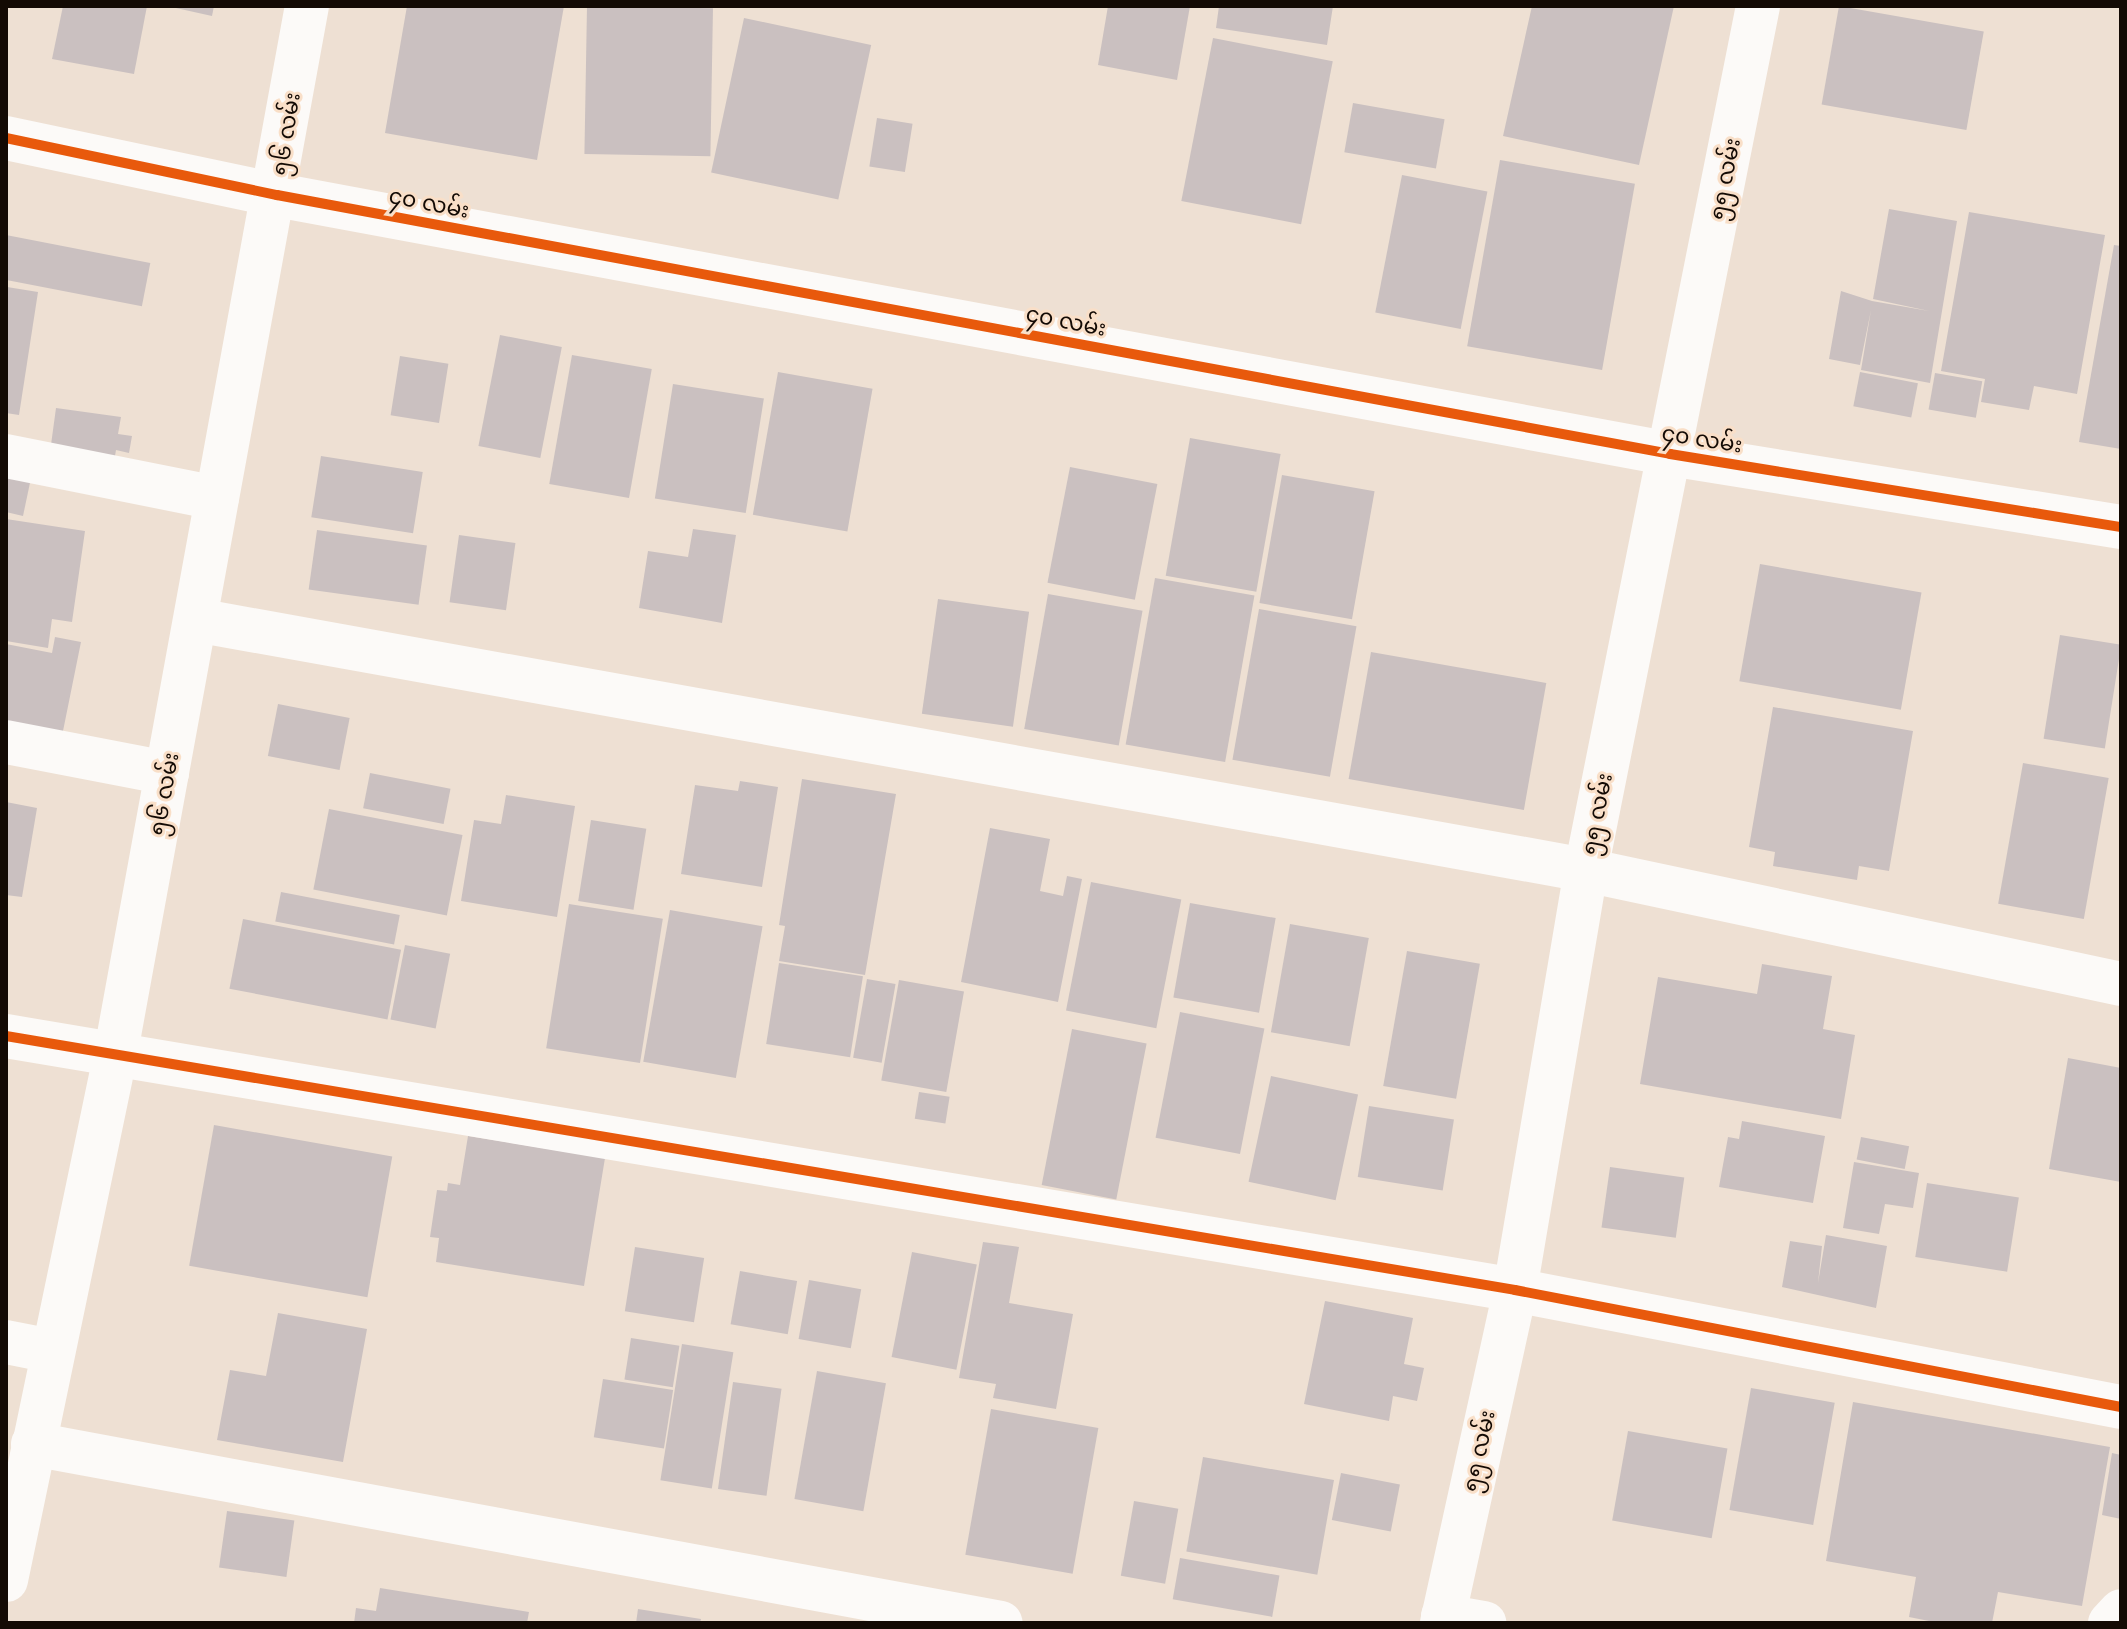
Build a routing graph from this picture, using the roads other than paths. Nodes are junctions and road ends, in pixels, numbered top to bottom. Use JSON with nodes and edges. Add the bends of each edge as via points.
{"nodes":[{"id":1,"x":307,"y":6,"type":"edge"},
{"id":2,"x":1758,"y":6,"type":"edge"},
{"id":3,"x":6,"y":138,"type":"edge"},
{"id":4,"x":277,"y":195,"type":"junction"},
{"id":5,"x":1670,"y":454,"type":"junction"},
{"id":6,"x":6,"y":456,"type":"edge"},
{"id":7,"x":217,"y":498,"type":"junction"},
{"id":8,"x":2121,"y":527,"type":"edge"},
{"id":9,"x":196,"y":620,"type":"junction"},
{"id":10,"x":6,"y":742,"type":"edge"},
{"id":11,"x":167,"y":773,"type":"junction"},
{"id":12,"x":1586,"y":870,"type":"junction"},
{"id":13,"x":2121,"y":984,"type":"edge"},
{"id":14,"x":6,"y":1036,"type":"edge"},
{"id":15,"x":115,"y":1057,"type":"junction"},
{"id":16,"x":1515,"y":1290,"type":"junction"},
{"id":17,"x":6,"y":1342,"type":"edge"},
{"id":18,"x":52,"y":1351,"type":"junction"},
{"id":19,"x":2121,"y":1407,"type":"edge"},
{"id":20,"x":33,"y":1444,"type":"junction"},
{"id":21,"x":6,"y":1580,"type":"edge"},
{"id":22,"x":2121,"y":1611,"type":"edge"},
{"id":23,"x":1456,"y":1621,"type":"edge"},
{"id":24,"x":1001,"y":1623,"type":"edge"},
{"id":25,"x":2110,"y":1623,"type":"edge"}],
"edges":[{"from":1,"to":4,"type":"street","name":"၅၆ လမ်း"},
{"from":2,"to":5,"type":"street","name":"၅၅ လမ်း"},
{"from":3,"to":4,"type":"street","name":"၄၀ လမ်း"},
{"from":4,"to":5,"type":"street","name":"၄၀ လမ်း"},
{"from":4,"to":7,"type":"street","name":"၅၆ လမ်း"},
{"from":5,"to":8,"type":"street","name":"၄၀ လမ်း"},
{"from":5,"to":12,"type":"street","name":"၅၅ လမ်း"},
{"from":6,"to":7,"type":"street"},
{"from":7,"to":9,"type":"street","name":"၅၆ လမ်း"},
{"from":9,"to":11,"type":"street","name":"၅၆ လမ်း"},
{"from":9,"to":12,"type":"street"},
{"from":10,"to":11,"type":"street"},
{"from":11,"to":15,"type":"street","name":"၅၆ လမ်း"},
{"from":12,"to":13,"type":"street"},
{"from":12,"to":16,"type":"street","name":"၅၅ လမ်း"},
{"from":14,"to":15,"type":"street"},
{"from":15,"to":16,"type":"street"},
{"from":15,"to":18,"type":"street","name":"၅၆ လမ်း"},
{"from":16,"to":19,"type":"street"},
{"from":16,"to":23,"type":"street","name":"၅၅ လမ်း"},
{"from":17,"to":18,"type":"street"},
{"from":18,"to":20,"type":"street","name":"၅၆ လမ်း"},
{"from":20,"to":21,"type":"street","name":"၅၆ လမ်း"},
{"from":20,"to":24,"type":"street"},
{"from":22,"to":25,"type":"street"}]}
